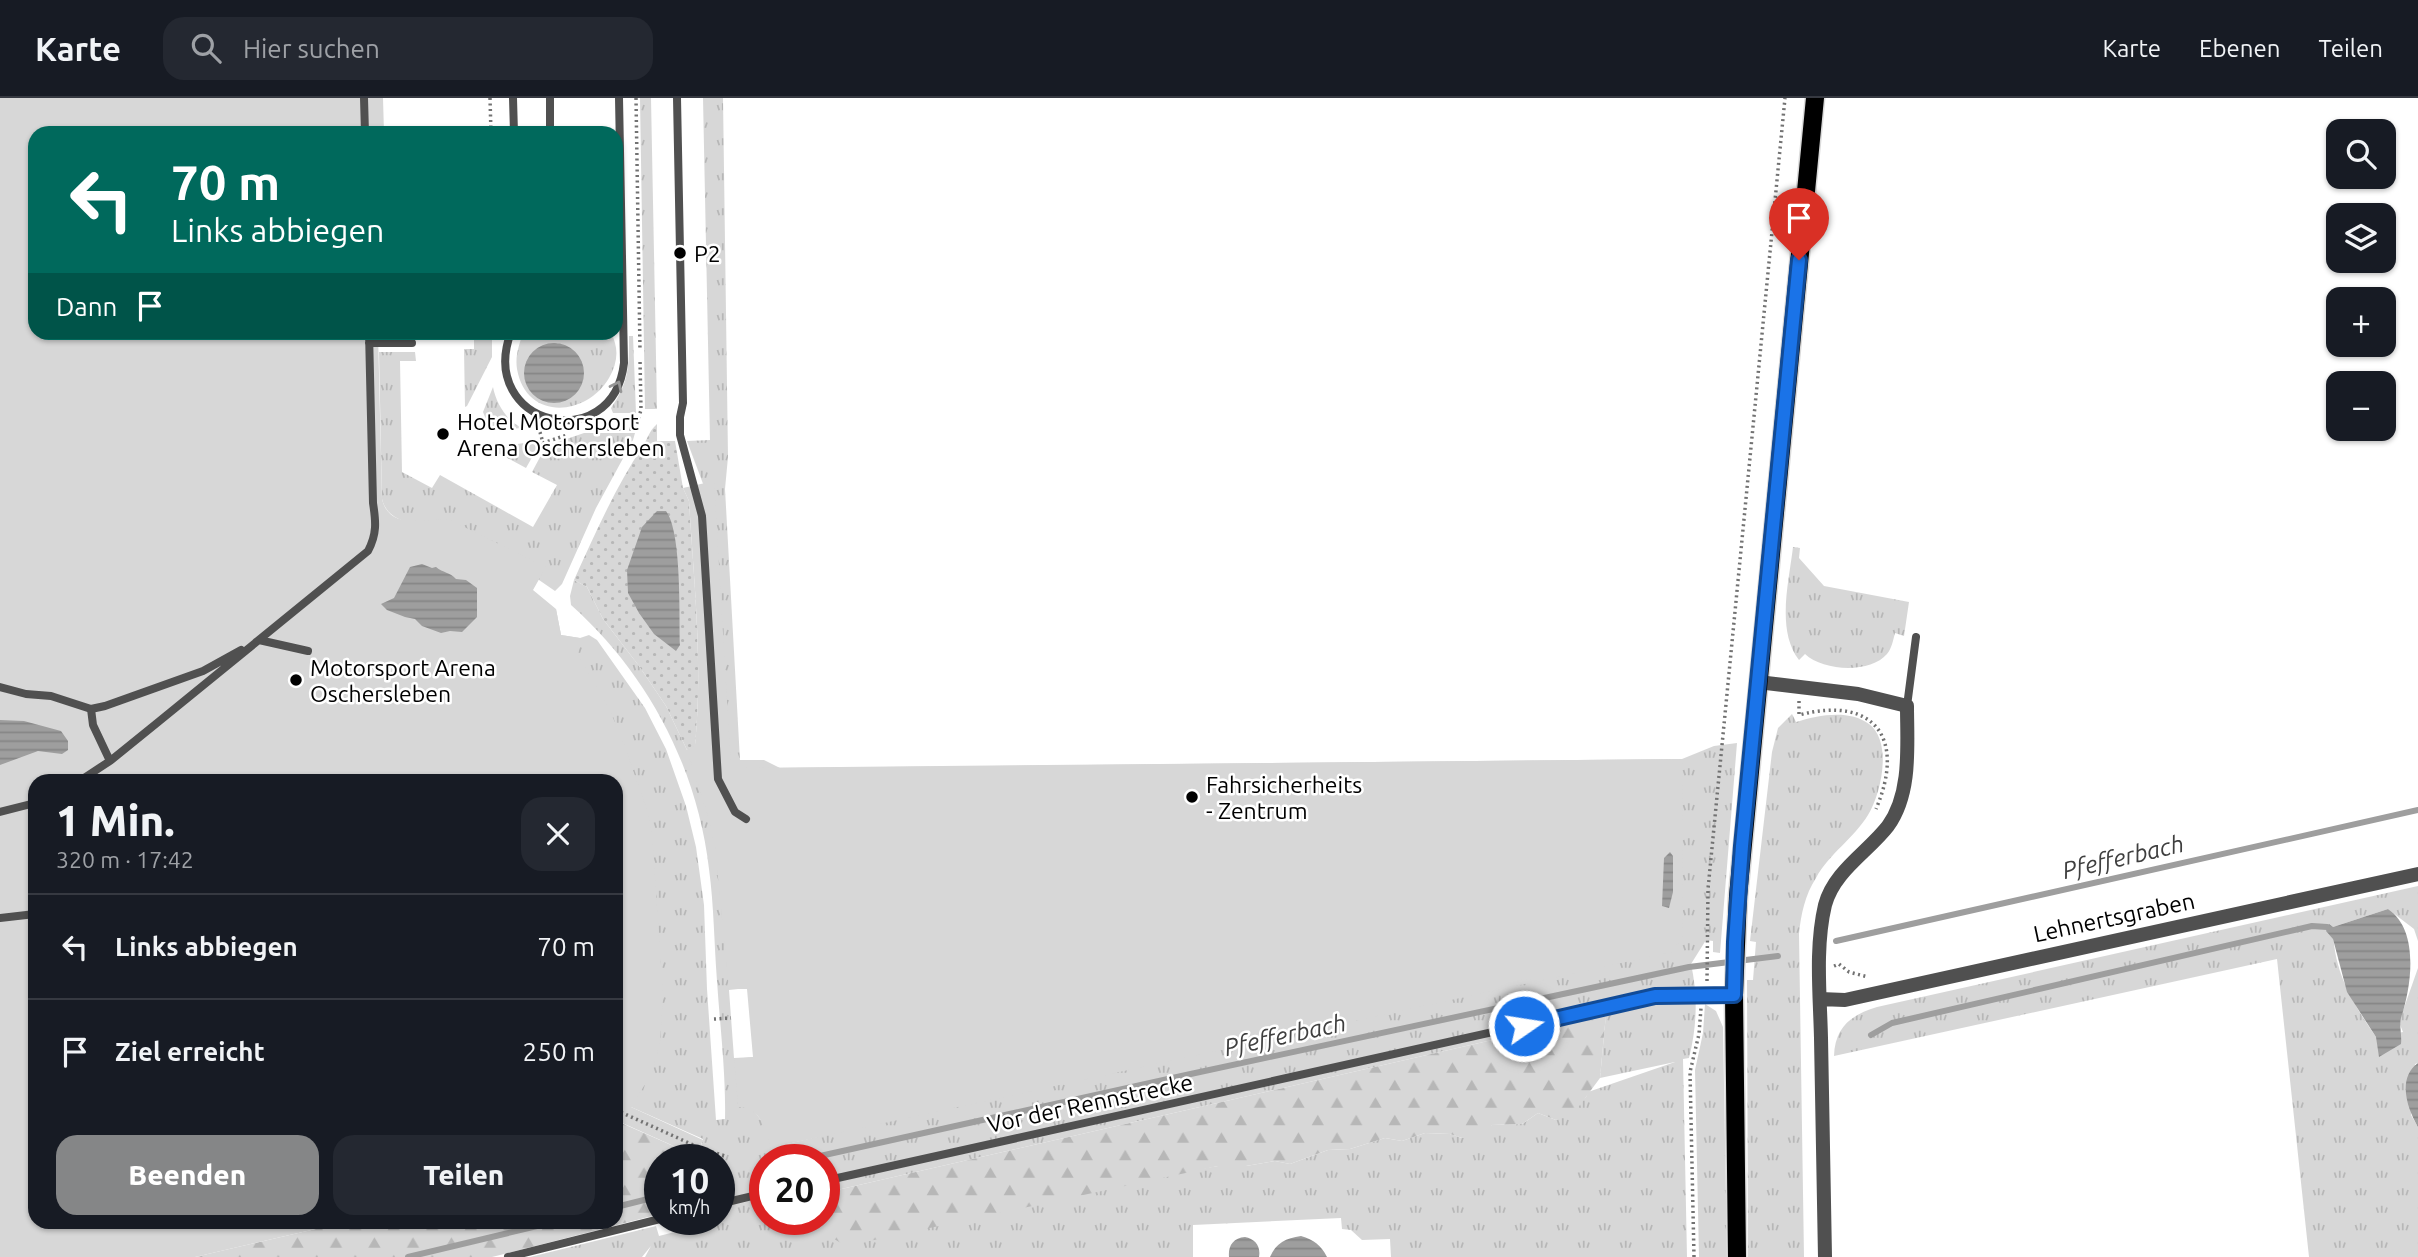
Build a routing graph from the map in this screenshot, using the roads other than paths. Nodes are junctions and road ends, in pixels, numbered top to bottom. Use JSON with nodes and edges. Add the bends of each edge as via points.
{"nodes":[{"id":1,"x":364,"y":98,"type":"edge"},
{"id":2,"x":513,"y":98,"type":"edge"},
{"id":3,"x":550,"y":98,"type":"edge"},
{"id":4,"x":619,"y":98,"type":"edge"},
{"id":5,"x":677,"y":98,"type":"edge"},
{"id":6,"x":1815,"y":98,"type":"edge"},
{"id":7,"x":365,"y":126,"type":"edge"},
{"id":8,"x":514,"y":126,"type":"edge"},
{"id":9,"x":550,"y":126,"type":"edge"},
{"id":10,"x":620,"y":126,"type":"edge"},
{"id":11,"x":623,"y":310,"type":"edge"},
{"id":12,"x":508,"y":340,"type":"edge"},
{"id":13,"x":369,"y":343,"type":"joint"},
{"id":14,"x":412,"y":343,"type":"dead end"},
{"id":15,"x":1916,"y":637,"type":"dead end"},
{"id":16,"x":259,"y":640,"type":"junction"},
{"id":17,"x":308,"y":651,"type":"dead end"},
{"id":18,"x":1758,"y":682,"type":"junction"},
{"id":19,"x":0,"y":687,"type":"edge"},
{"id":20,"x":1907,"y":706,"type":"junction"},
{"id":21,"x":92,"y":709,"type":"junction"},
{"id":22,"x":110,"y":761,"type":"junction"},
{"id":23,"x":90,"y":774,"type":"edge"},
{"id":24,"x":28,"y":805,"type":"edge"},
{"id":25,"x":0,"y":812,"type":"edge"},
{"id":26,"x":746,"y":819,"type":"dead end"},
{"id":27,"x":2418,"y":874,"type":"edge"},
{"id":28,"x":28,"y":915,"type":"edge"},
{"id":29,"x":0,"y":918,"type":"edge"},
{"id":30,"x":1734,"y":995,"type":"junction"},
{"id":31,"x":1820,"y":999,"type":"junction"},
{"id":32,"x":840,"y":1177,"type":"edge"},
{"id":33,"x":644,"y":1223,"type":"edge"},
{"id":34,"x":623,"y":1228,"type":"edge"},
{"id":35,"x":620,"y":1229,"type":"edge"},
{"id":36,"x":508,"y":1257,"type":"edge"},
{"id":37,"x":1737,"y":1257,"type":"edge"},
{"id":38,"x":1825,"y":1257,"type":"edge"}],
"edges":[{"from":1,"to":7,"type":"lane"},
{"from":2,"to":8,"type":"lane"},
{"from":3,"to":9,"type":"lane"},
{"from":10,"to":4,"type":"lane","one_way":true},
{"from":5,"to":26,"type":"lane","via":[[680,435],[702,516],[719,779],[735,812]]},
{"from":6,"to":18,"type":"main road"},
{"from":12,"to":11,"type":"lane","one_way":true,"via":[[506,372],[520,401],[552,420],[583,418],[600,409],[622,374]]},
{"from":13,"to":14,"type":"lane"},
{"from":13,"to":16,"type":"lane","via":[[375,536],[353,565]]},
{"from":15,"to":20,"type":"lane"},
{"from":16,"to":17,"type":"lane"},
{"from":16,"to":21,"type":"lane","via":[[203,671]]},
{"from":16,"to":22,"type":"lane"},
{"from":18,"to":20,"type":"street","via":[[1858,694]]},
{"from":18,"to":30,"type":"main road"},
{"from":19,"to":21,"type":"lane"},
{"from":20,"to":31,"type":"street","via":[[1907,754],[1898,804],[1889,824],[1845,871],[1826,901]]},
{"from":21,"to":22,"type":"lane","via":[[93,725]]},
{"from":22,"to":23,"type":"lane"},
{"from":24,"to":25,"type":"lane"},
{"from":27,"to":31,"type":"street","name":"Lehnertsgraben","via":[[1845,1000]]},
{"from":28,"to":29,"type":"lane"},
{"from":30,"to":32,"type":"lane","name":"Vor der Rennstrecke","via":[[1655,996]]},
{"from":30,"to":37,"type":"main road"},
{"from":31,"to":38,"type":"street"},
{"from":33,"to":34,"type":"lane"},
{"from":35,"to":36,"type":"lane"}]}
